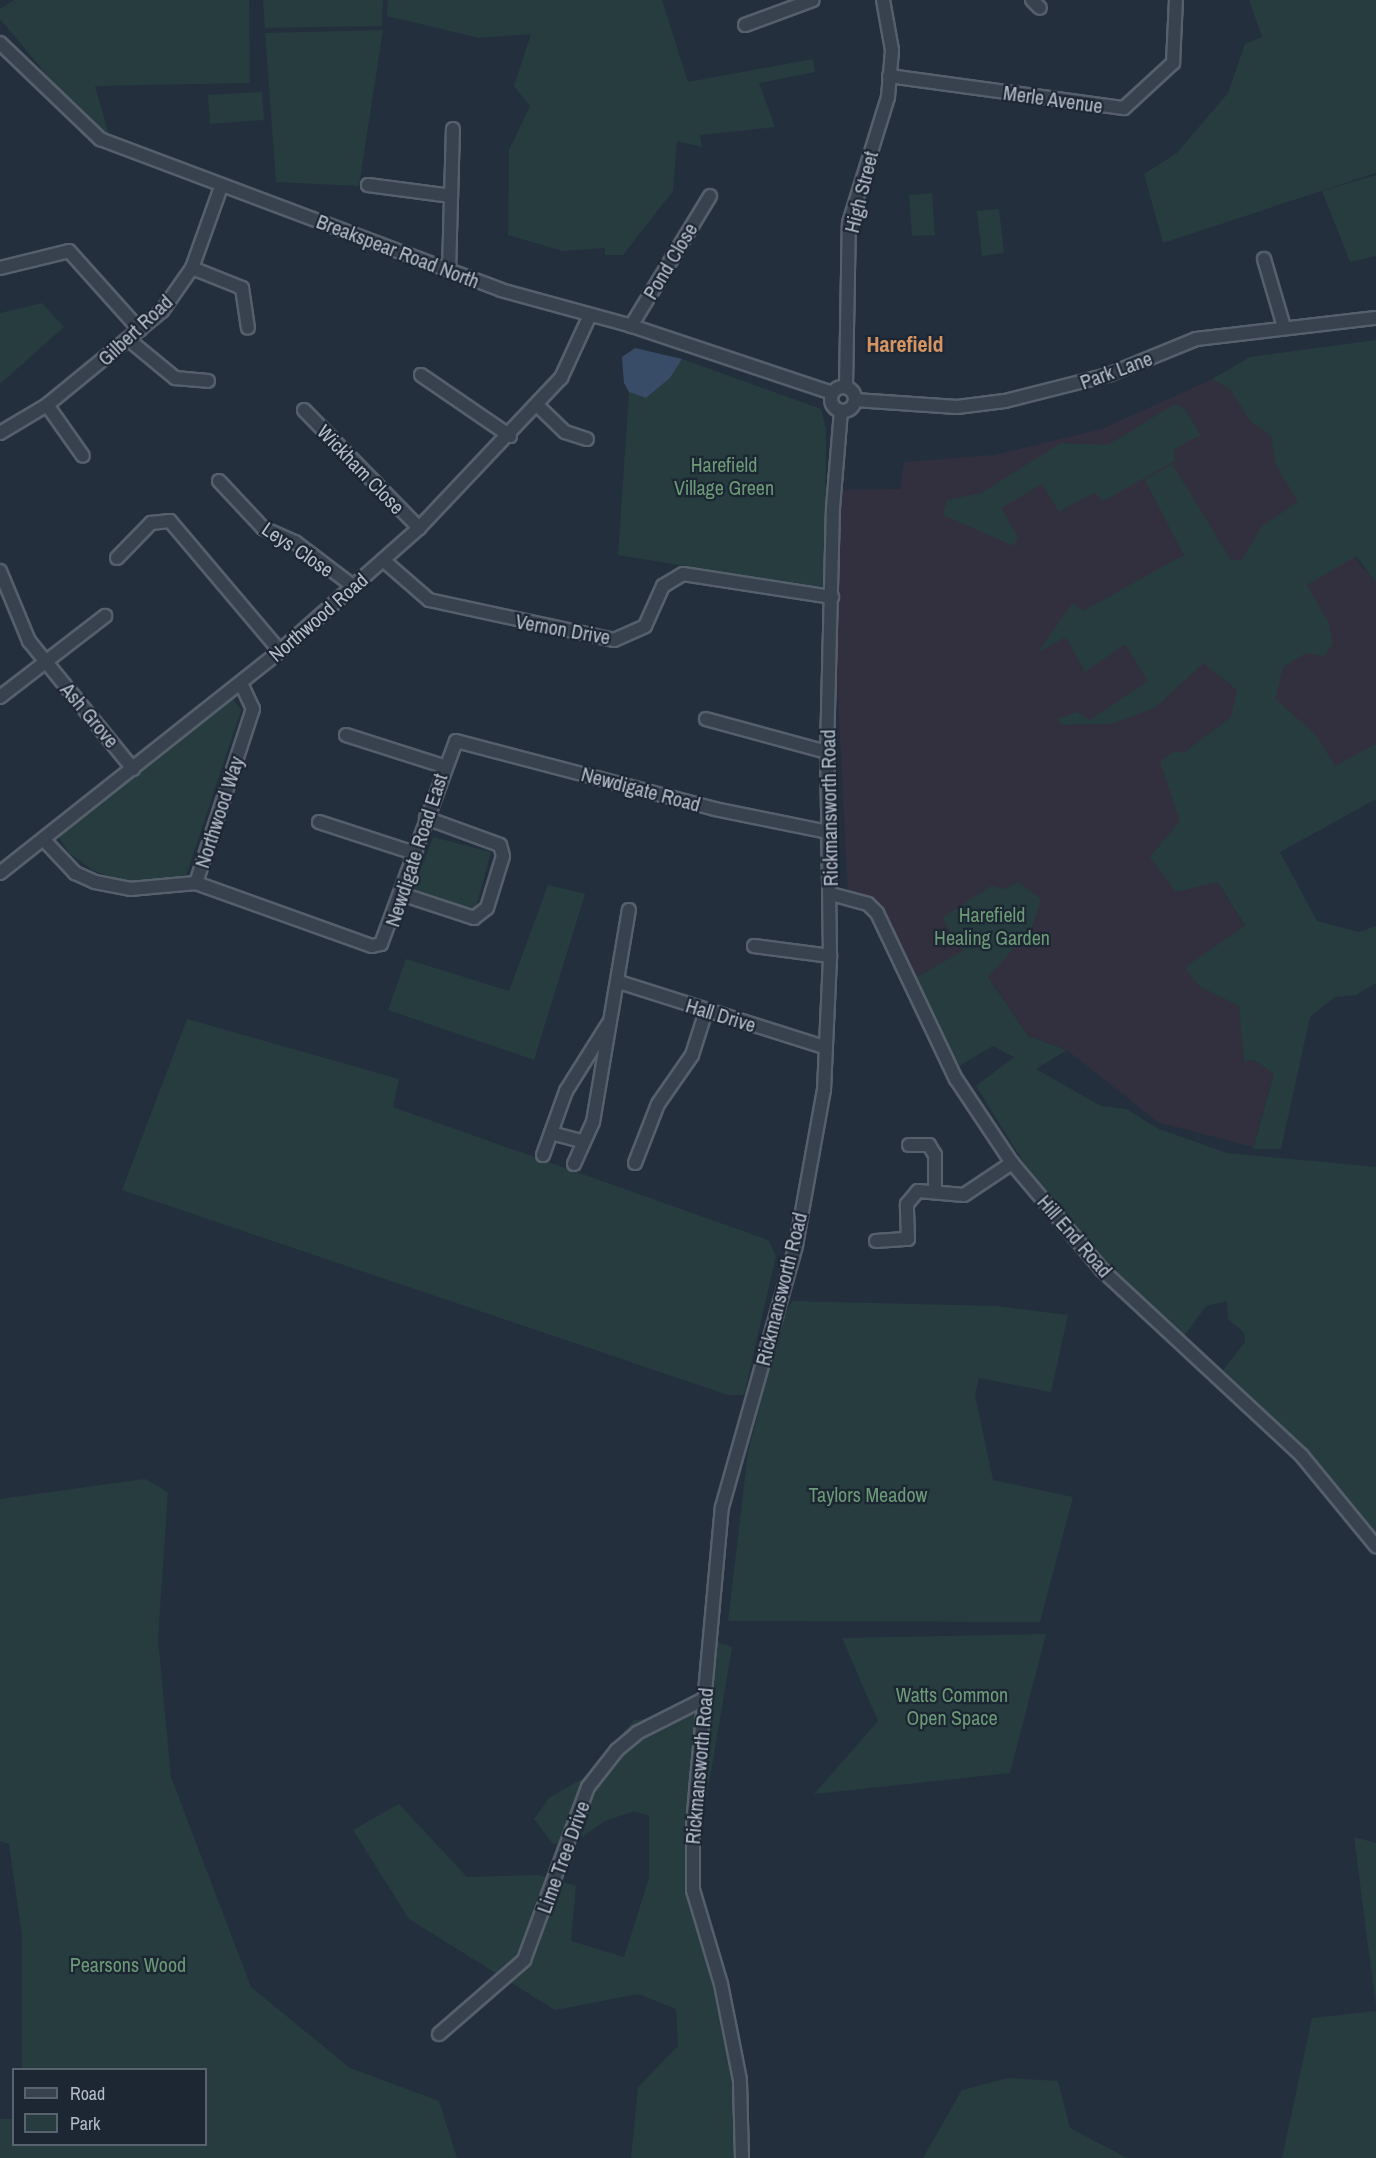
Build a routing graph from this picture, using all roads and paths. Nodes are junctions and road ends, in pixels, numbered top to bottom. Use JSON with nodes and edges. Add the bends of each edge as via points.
{"nodes":[{"id":1,"x":813,"y":0,"type":"edge"},
{"id":2,"x":883,"y":0,"type":"edge"},
{"id":3,"x":1176,"y":0,"type":"edge"},
{"id":4,"x":745,"y":25,"type":"dead end"},
{"id":5,"x":0,"y":43,"type":"edge"},
{"id":6,"x":890,"y":76,"type":"junction"},
{"id":7,"x":453,"y":129,"type":"dead end"},
{"id":8,"x":368,"y":185,"type":"dead end"},
{"id":9,"x":221,"y":187,"type":"junction"},
{"id":10,"x":451,"y":196,"type":"junction"},
{"id":11,"x":710,"y":196,"type":"dead end"},
{"id":12,"x":1264,"y":259,"type":"dead end"},
{"id":13,"x":0,"y":268,"type":"edge"},
{"id":14,"x":192,"y":268,"type":"junction"},
{"id":15,"x":448,"y":270,"type":"junction"},
{"id":16,"x":589,"y":317,"type":"junction"},
{"id":17,"x":1376,"y":318,"type":"edge"},
{"id":18,"x":631,"y":326,"type":"junction"},
{"id":19,"x":1284,"y":327,"type":"junction"},
{"id":20,"x":248,"y":328,"type":"dead end"},
{"id":21,"x":140,"y":330,"type":"junction"},
{"id":22,"x":129,"y":340,"type":"junction"},
{"id":23,"x":421,"y":375,"type":"dead end"},
{"id":24,"x":208,"y":381,"type":"dead end"},
{"id":25,"x":846,"y":387,"type":"junction"},
{"id":26,"x":832,"y":393,"type":"junction"},
{"id":27,"x":855,"y":400,"type":"junction"},
{"id":28,"x":47,"y":405,"type":"junction"},
{"id":29,"x":538,"y":406,"type":"junction"},
{"id":30,"x":304,"y":410,"type":"dead end"},
{"id":31,"x":842,"y":411,"type":"junction"},
{"id":32,"x":0,"y":433,"type":"edge"},
{"id":33,"x":510,"y":436,"type":"junction"},
{"id":34,"x":586,"y":439,"type":"dead end"},
{"id":35,"x":83,"y":456,"type":"dead end"},
{"id":36,"x":219,"y":481,"type":"dead end"},
{"id":37,"x":419,"y":528,"type":"junction"},
{"id":38,"x":117,"y":558,"type":"dead end"},
{"id":39,"x":383,"y":560,"type":"junction"},
{"id":40,"x":0,"y":571,"type":"edge"},
{"id":41,"x":354,"y":588,"type":"junction"},
{"id":42,"x":832,"y":597,"type":"junction"},
{"id":43,"x":105,"y":616,"type":"dead end"},
{"id":44,"x":280,"y":651,"type":"junction"},
{"id":45,"x":46,"y":662,"type":"junction"},
{"id":46,"x":241,"y":683,"type":"junction"},
{"id":47,"x":0,"y":697,"type":"edge"},
{"id":48,"x":706,"y":719,"type":"dead end"},
{"id":49,"x":346,"y":735,"type":"dead end"},
{"id":50,"x":456,"y":741,"type":"joint"},
{"id":51,"x":827,"y":752,"type":"junction"},
{"id":52,"x":443,"y":766,"type":"junction"},
{"id":53,"x":134,"y":769,"type":"junction"},
{"id":54,"x":426,"y":818,"type":"junction"},
{"id":55,"x":319,"y":822,"type":"dead end"},
{"id":56,"x":828,"y":832,"type":"junction"},
{"id":57,"x":43,"y":839,"type":"junction"},
{"id":58,"x":414,"y":853,"type":"junction"},
{"id":59,"x":0,"y":873,"type":"edge"},
{"id":60,"x":196,"y":883,"type":"junction"},
{"id":61,"x":401,"y":894,"type":"junction"},
{"id":62,"x":831,"y":894,"type":"junction"},
{"id":63,"x":629,"y":910,"type":"dead end"},
{"id":64,"x":754,"y":946,"type":"dead end"},
{"id":65,"x":830,"y":956,"type":"junction"},
{"id":66,"x":619,"y":982,"type":"junction"},
{"id":67,"x":706,"y":1011,"type":"junction"},
{"id":68,"x":612,"y":1018,"type":"junction"},
{"id":69,"x":824,"y":1047,"type":"junction"},
{"id":70,"x":551,"y":1132,"type":"junction"},
{"id":71,"x":584,"y":1142,"type":"junction"},
{"id":72,"x":909,"y":1145,"type":"dead end"},
{"id":73,"x":543,"y":1155,"type":"dead end"},
{"id":74,"x":635,"y":1163,"type":"dead end"},
{"id":75,"x":1012,"y":1163,"type":"junction"},
{"id":76,"x":574,"y":1164,"type":"dead end"},
{"id":77,"x":935,"y":1192,"type":"junction"},
{"id":78,"x":876,"y":1241,"type":"dead end"},
{"id":79,"x":1376,"y":1546,"type":"edge"},
{"id":80,"x":704,"y":1699,"type":"junction"},
{"id":81,"x":440,"y":2034,"type":"dead end"},
{"id":82,"x":742,"y":2158,"type":"edge"}],
"edges":[{"from":1,"to":4,"type":"street"},
{"from":2,"to":6,"type":"street","name":"High Street","via":[[892,50]]},
{"from":3,"to":6,"type":"street","name":"Merle Avenue","via":[[1173,63],[1124,108]]},
{"from":5,"to":9,"type":"street","name":"Breakspear Road North","via":[[100,139]]},
{"from":6,"to":25,"type":"street","name":"High Street","via":[[849,223]]},
{"from":7,"to":10,"type":"street"},
{"from":8,"to":10,"type":"street"},
{"from":9,"to":14,"type":"street","name":"Gilbert Road"},
{"from":9,"to":15,"type":"street","name":"Breakspear Road North"},
{"from":10,"to":15,"type":"street"},
{"from":11,"to":18,"type":"street","name":"Pond Close"},
{"from":12,"to":19,"type":"street"},
{"from":13,"to":21,"type":"street","via":[[69,251]]},
{"from":14,"to":20,"type":"street","via":[[242,288]]},
{"from":14,"to":21,"type":"street","name":"Gilbert Road"},
{"from":15,"to":16,"type":"street","name":"Breakspear Road North"},
{"from":16,"to":18,"type":"street","name":"Breakspear Road North"},
{"from":16,"to":29,"type":"street","name":"Northwood Road","via":[[574,357]]},
{"from":17,"to":19,"type":"street","name":"Park Lane"},
{"from":18,"to":26,"type":"street","name":"Breakspear Road North"},
{"from":19,"to":27,"type":"street","name":"Park Lane","via":[[1196,339],[1108,375],[1005,401],[957,407]]},
{"from":21,"to":22,"type":"street","name":"Gilbert Road"},
{"from":22,"to":24,"type":"street","via":[[175,378]]},
{"from":22,"to":28,"type":"street","name":"Gilbert Road"},
{"from":23,"to":33,"type":"street"},
{"from":25,"to":26,"type":"street"},
{"from":25,"to":27,"type":"street"},
{"from":26,"to":31,"type":"street","via":[[832,405]]},
{"from":27,"to":31,"type":"street"},
{"from":28,"to":32,"type":"street","name":"Gilbert Road"},
{"from":28,"to":35,"type":"street"},
{"from":29,"to":33,"type":"street","name":"Northwood Road"},
{"from":29,"to":34,"type":"street","via":[[565,432]]},
{"from":30,"to":37,"type":"street","name":"Wickham Close"},
{"from":31,"to":42,"type":"street","name":"Rickmansworth Road"},
{"from":33,"to":37,"type":"street","name":"Northwood Road"},
{"from":36,"to":41,"type":"street","name":"Leys Close","via":[[263,528],[295,542]]},
{"from":37,"to":39,"type":"street","name":"Northwood Road"},
{"from":38,"to":44,"type":"street","via":[[151,523],[170,520]]},
{"from":39,"to":41,"type":"street","name":"Northwood Road"},
{"from":39,"to":42,"type":"street","name":"Vernon Drive","via":[[429,600],[614,640],[645,626],[663,586],[683,574]]},
{"from":40,"to":45,"type":"street","name":"Ash Grove","via":[[23,628]]},
{"from":41,"to":44,"type":"street","name":"Northwood Road"},
{"from":42,"to":51,"type":"street","name":"Rickmansworth Road"},
{"from":43,"to":45,"type":"street"},
{"from":44,"to":46,"type":"street","name":"Northwood Road"},
{"from":45,"to":47,"type":"street"},
{"from":45,"to":53,"type":"street","name":"Ash Grove"},
{"from":46,"to":53,"type":"street","name":"Northwood Road"},
{"from":46,"to":60,"type":"street","name":"Northwood Way","via":[[253,709]]},
{"from":48,"to":51,"type":"street"},
{"from":49,"to":52,"type":"street"},
{"from":50,"to":52,"type":"street","name":"Newdigate Road East"},
{"from":50,"to":56,"type":"street","name":"Newdigate Road","via":[[715,809]]},
{"from":51,"to":56,"type":"street","name":"Rickmansworth Road"},
{"from":52,"to":54,"type":"street","name":"Newdigate Road East"},
{"from":53,"to":57,"type":"street","name":"Northwood Road"},
{"from":54,"to":58,"type":"street","name":"Newdigate Road East"},
{"from":54,"to":61,"type":"street","via":[[500,845],[503,856],[487,908],[474,918]]},
{"from":55,"to":58,"type":"street"},
{"from":56,"to":62,"type":"street","name":"Rickmansworth Road"},
{"from":57,"to":59,"type":"street","name":"Northwood Road"},
{"from":57,"to":60,"type":"street","name":"Northwood Way","via":[[75,873],[95,882],[130,889]]},
{"from":58,"to":61,"type":"street","name":"Newdigate Road East"},
{"from":60,"to":61,"type":"street","name":"Newdigate Road East","via":[[372,946],[387,936]]},
{"from":62,"to":65,"type":"street","name":"Rickmansworth Road"},
{"from":62,"to":75,"type":"street","name":"Hill End Road","via":[[868,904],[877,913],[956,1079]]},
{"from":63,"to":66,"type":"street"},
{"from":64,"to":65,"type":"street"},
{"from":65,"to":69,"type":"street","name":"Rickmansworth Road"},
{"from":66,"to":67,"type":"street","name":"Hall Drive"},
{"from":66,"to":68,"type":"street"},
{"from":67,"to":69,"type":"street","name":"Hall Drive"},
{"from":67,"to":74,"type":"street","via":[[692,1055],[658,1104]]},
{"from":68,"to":70,"type":"street","via":[[566,1091]]},
{"from":68,"to":71,"type":"street","via":[[592,1122]]},
{"from":69,"to":80,"type":"street","name":"Rickmansworth Road","via":[[824,1090],[796,1245],[722,1507]]},
{"from":70,"to":71,"type":"street"},
{"from":70,"to":73,"type":"street"},
{"from":71,"to":76,"type":"street"},
{"from":72,"to":77,"type":"street","via":[[929,1145],[935,1155]]},
{"from":75,"to":77,"type":"street","via":[[964,1195]]},
{"from":75,"to":79,"type":"street","name":"Hill End Road","via":[[1102,1269],[1302,1456]]},
{"from":77,"to":78,"type":"street","via":[[918,1191],[907,1204],[908,1239]]},
{"from":80,"to":81,"type":"street","name":"Lime Tree Drive","via":[[643,1730],[616,1750],[588,1787],[529,1952],[502,1983]]},
{"from":80,"to":82,"type":"street","name":"Rickmansworth Road","via":[[693,1890],[736,2052]]}]}
